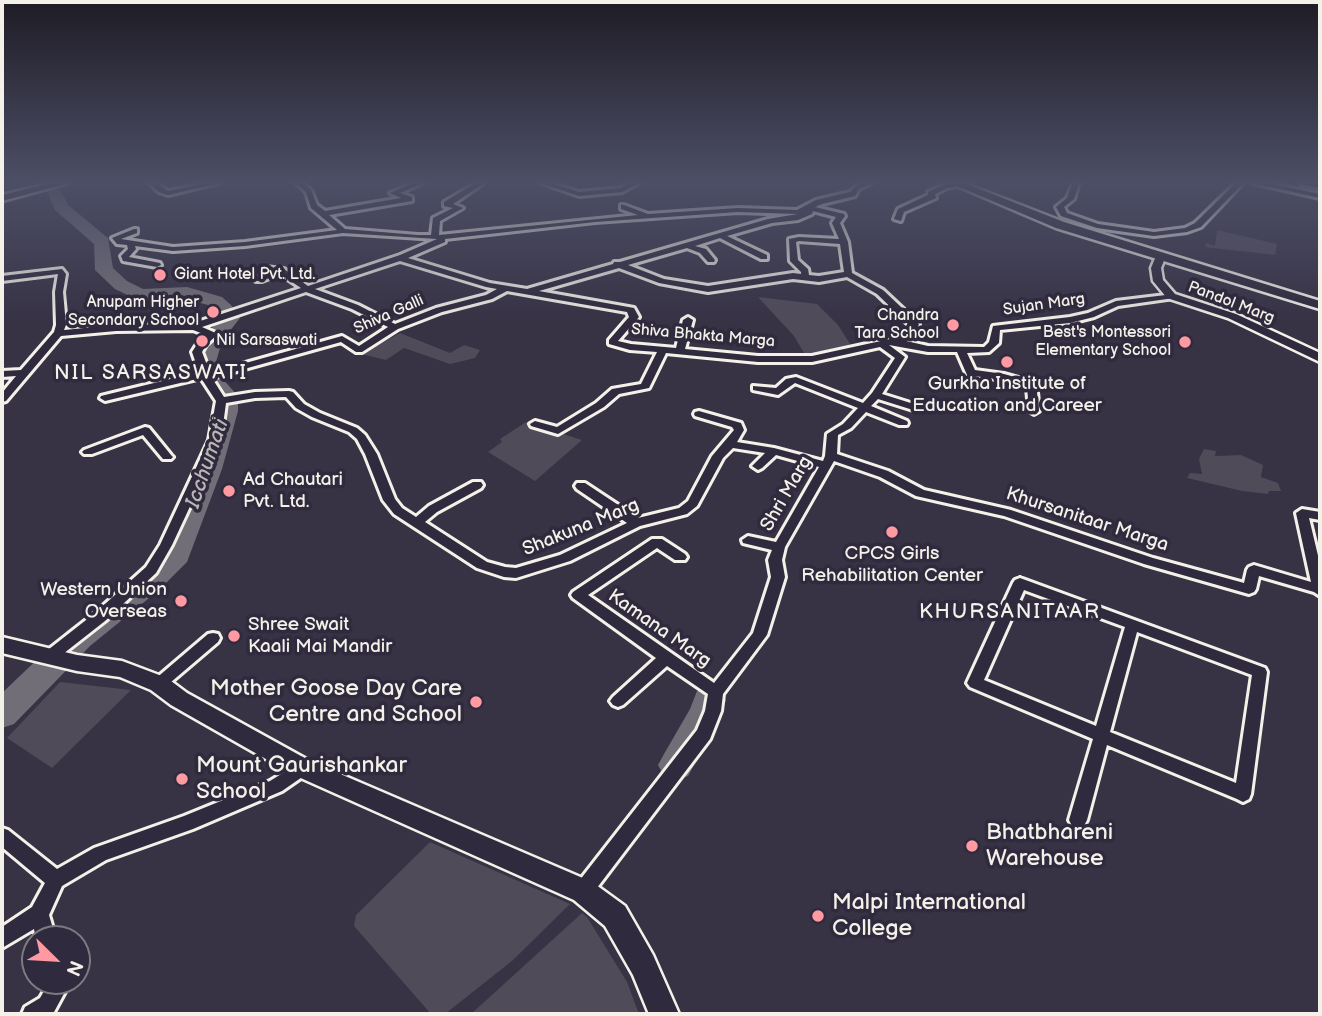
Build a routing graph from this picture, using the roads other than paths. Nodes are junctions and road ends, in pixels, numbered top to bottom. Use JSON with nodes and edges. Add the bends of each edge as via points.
{"nodes":[{"id":1,"x":435,"y":230,"type":"edge"},
{"id":2,"x":495,"y":230,"type":"edge"},
{"id":3,"x":740,"y":230,"type":"edge"},
{"id":4,"x":839,"y":230,"type":"edge"},
{"id":5,"x":1076,"y":230,"type":"edge"},
{"id":6,"x":1128,"y":230,"type":"edge"},
{"id":7,"x":1183,"y":230,"type":"edge"},
{"id":8,"x":134,"y":231,"type":"dead end"},
{"id":9,"x":343,"y":231,"type":"joint"},
{"id":10,"x":721,"y":236,"type":"junction"},
{"id":11,"x":435,"y":237,"type":"junction"},
{"id":12,"x":448,"y":237,"type":"junction"},
{"id":13,"x":285,"y":239,"type":"junction"},
{"id":14,"x":844,"y":242,"type":"junction"},
{"id":15,"x":130,"y":244,"type":"junction"},
{"id":16,"x":689,"y":246,"type":"junction"},
{"id":17,"x":173,"y":249,"type":"junction"},
{"id":18,"x":297,"y":250,"type":"dead end"},
{"id":19,"x":764,"y":257,"type":"dead end"},
{"id":20,"x":400,"y":258,"type":"junction"},
{"id":21,"x":1160,"y":258,"type":"junction"},
{"id":22,"x":711,"y":260,"type":"dead end"},
{"id":23,"x":617,"y":264,"type":"junction"},
{"id":24,"x":268,"y":269,"type":"dead end"},
{"id":25,"x":281,"y":271,"type":"junction"},
{"id":26,"x":848,"y":274,"type":"junction"},
{"id":27,"x":805,"y":277,"type":"junction"},
{"id":28,"x":2,"y":278,"type":"edge"},
{"id":29,"x":260,"y":279,"type":"dead end"},
{"id":30,"x":506,"y":288,"type":"junction"},
{"id":31,"x":309,"y":290,"type":"junction"},
{"id":32,"x":529,"y":291,"type":"junction"},
{"id":33,"x":1171,"y":296,"type":"junction"},
{"id":34,"x":1320,"y":305,"type":"edge"},
{"id":35,"x":688,"y":320,"type":"dead end"},
{"id":36,"x":192,"y":327,"type":"junction"},
{"id":37,"x":395,"y":327,"type":"junction"},
{"id":38,"x":58,"y":333,"type":"junction"},
{"id":39,"x":893,"y":341,"type":"junction"},
{"id":40,"x":881,"y":344,"type":"junction"},
{"id":41,"x":663,"y":349,"type":"junction"},
{"id":42,"x":680,"y":352,"type":"junction"},
{"id":43,"x":962,"y":352,"type":"junction"},
{"id":44,"x":1320,"y":358,"type":"edge"},
{"id":45,"x":24,"y":373,"type":"junction"},
{"id":46,"x":2,"y":374,"type":"edge"},
{"id":47,"x":205,"y":375,"type":"junction"},
{"id":48,"x":757,"y":388,"type":"dead end"},
{"id":49,"x":876,"y":396,"type":"junction"},
{"id":50,"x":105,"y":398,"type":"dead end"},
{"id":51,"x":2,"y":399,"type":"edge"},
{"id":52,"x":227,"y":400,"type":"junction"},
{"id":53,"x":858,"y":406,"type":"junction"},
{"id":54,"x":913,"y":407,"type":"dead end"},
{"id":55,"x":1034,"y":411,"type":"dead end"},
{"id":56,"x":699,"y":414,"type":"dead end"},
{"id":57,"x":903,"y":423,"type":"dead end"},
{"id":58,"x":535,"y":424,"type":"dead end"},
{"id":59,"x":730,"y":444,"type":"junction"},
{"id":60,"x":774,"y":451,"type":"junction"},
{"id":61,"x":88,"y":452,"type":"dead end"},
{"id":62,"x":167,"y":457,"type":"dead end"},
{"id":63,"x":829,"y":460,"type":"junction"},
{"id":64,"x":758,"y":467,"type":"dead end"},
{"id":65,"x":477,"y":485,"type":"dead end"},
{"id":66,"x":581,"y":486,"type":"dead end"},
{"id":67,"x":1320,"y":516,"type":"edge"},
{"id":68,"x":417,"y":522,"type":"junction"},
{"id":69,"x":636,"y":523,"type":"junction"},
{"id":70,"x":748,"y":540,"type":"dead end"},
{"id":71,"x":779,"y":547,"type":"junction"},
{"id":72,"x":680,"y":557,"type":"dead end"},
{"id":73,"x":1320,"y":590,"type":"edge"},
{"id":74,"x":1132,"y":626,"type":"junction"},
{"id":75,"x":213,"y":638,"type":"dead end"},
{"id":76,"x":2,"y":645,"type":"edge"},
{"id":77,"x":49,"y":657,"type":"junction"},
{"id":78,"x":666,"y":658,"type":"junction"},
{"id":79,"x":159,"y":684,"type":"junction"},
{"id":80,"x":716,"y":692,"type":"junction"},
{"id":81,"x":618,"y":701,"type":"dead end"},
{"id":82,"x":1101,"y":736,"type":"junction"},
{"id":83,"x":302,"y":768,"type":"junction"},
{"id":84,"x":1078,"y":820,"type":"dead end"},
{"id":85,"x":2,"y":836,"type":"edge"},
{"id":86,"x":56,"y":880,"type":"junction"},
{"id":87,"x":583,"y":891,"type":"junction"},
{"id":88,"x":39,"y":915,"type":"junction"},
{"id":89,"x":42,"y":925,"type":"edge"},
{"id":90,"x":2,"y":938,"type":"edge"},
{"id":91,"x":53,"y":995,"type":"edge"},
{"id":92,"x":32,"y":1014,"type":"edge"},
{"id":93,"x":664,"y":1014,"type":"edge"}],
"edges":[{"from":1,"to":11,"type":"street"},
{"from":2,"to":12,"type":"street"},
{"from":3,"to":10,"type":"street"},
{"from":4,"to":14,"type":"street"},
{"from":5,"to":21,"type":"main road"},
{"from":6,"to":7,"type":"street","via":[[1154,234]]},
{"from":8,"to":15,"type":"street","via":[[116,238]]},
{"from":9,"to":11,"type":"street"},
{"from":9,"to":13,"type":"street"},
{"from":10,"to":16,"type":"street"},
{"from":10,"to":19,"type":"street"},
{"from":11,"to":12,"type":"street"},
{"from":12,"to":20,"type":"street"},
{"from":13,"to":17,"type":"street"},
{"from":13,"to":18,"type":"street"},
{"from":14,"to":26,"type":"street"},
{"from":14,"to":27,"type":"street","via":[[792,241],[794,261]]},
{"from":15,"to":17,"type":"street"},
{"from":15,"to":17,"type":"street","via":[[126,259],[153,268]]},
{"from":16,"to":22,"type":"street"},
{"from":16,"to":23,"type":"street"},
{"from":20,"to":30,"type":"street"},
{"from":20,"to":31,"type":"street"},
{"from":21,"to":33,"type":"street","name":"Pandol Marg","via":[[1157,281]]},
{"from":21,"to":34,"type":"main road"},
{"from":23,"to":27,"type":"street","via":[[662,281],[708,289]]},
{"from":23,"to":32,"type":"street"},
{"from":24,"to":25,"type":"street"},
{"from":25,"to":29,"type":"street"},
{"from":25,"to":31,"type":"street"},
{"from":26,"to":27,"type":"street"},
{"from":26,"to":39,"type":"street","via":[[872,285],[914,324],[913,330]]},
{"from":28,"to":38,"type":"street","via":[[59,271]]},
{"from":30,"to":32,"type":"street"},
{"from":30,"to":37,"type":"street","name":"Shiva Galli"},
{"from":31,"to":36,"type":"street"},
{"from":31,"to":37,"type":"street"},
{"from":32,"to":41,"type":"street","name":"Shiva Bhakta Marga","via":[[631,310],[634,317],[612,342]]},
{"from":33,"to":43,"type":"street","name":"Sujan Marg","via":[[1116,304],[1079,318],[996,328],[992,346]]},
{"from":33,"to":44,"type":"street","name":"Pandol Marg","via":[[1233,316]]},
{"from":35,"to":42,"type":"street"},
{"from":36,"to":38,"type":"street"},
{"from":36,"to":47,"type":"street","via":[[213,334],[197,352]]},
{"from":37,"to":47,"type":"street","name":"Shiva Galli","via":[[359,350],[342,339]]},
{"from":38,"to":45,"type":"street"},
{"from":39,"to":40,"type":"street","name":"Shiva Bhakta Marga"},
{"from":39,"to":43,"type":"street","name":"Sujan Marg"},
{"from":40,"to":42,"type":"street","name":"Shiva Bhakta Marga","via":[[812,359]]},
{"from":40,"to":49,"type":"street","name":"Shri Marg","via":[[900,357]]},
{"from":41,"to":42,"type":"street","name":"Shiva Bhakta Marga"},
{"from":41,"to":58,"type":"street","via":[[645,386],[616,391],[558,431]]},
{"from":43,"to":55,"type":"street","via":[[971,373],[1032,385]]},
{"from":45,"to":46,"type":"street"},
{"from":45,"to":51,"type":"street"},
{"from":47,"to":50,"type":"street","via":[[124,387]]},
{"from":47,"to":52,"type":"street"},
{"from":48,"to":53,"type":"street","via":[[778,392],[796,380]]},
{"from":49,"to":53,"type":"street","name":"Shri Marg"},
{"from":49,"to":54,"type":"street"},
{"from":52,"to":68,"type":"street","name":"Shakuna Marg","via":[[289,394],[300,407],[353,430],[371,454],[389,500]]},
{"from":52,"to":77,"type":"street","via":[[215,440],[157,561],[141,580]]},
{"from":53,"to":57,"type":"street"},
{"from":53,"to":63,"type":"street","name":"Shri Marg","via":[[847,426],[833,434]]},
{"from":56,"to":59,"type":"street","via":[[719,415],[739,427]]},
{"from":59,"to":60,"type":"street"},
{"from":59,"to":69,"type":"street","name":"Shakuna Marg","via":[[688,508]]},
{"from":60,"to":63,"type":"street"},
{"from":60,"to":64,"type":"street"},
{"from":61,"to":62,"type":"street","via":[[145,430]]},
{"from":63,"to":71,"type":"street","name":"Shri Marg"},
{"from":63,"to":73,"type":"street","name":"Khursanitaar Marga","via":[[884,474],[920,493],[1007,513],[1249,589],[1254,570]]},
{"from":65,"to":68,"type":"street"},
{"from":66,"to":69,"type":"street"},
{"from":67,"to":73,"type":"street","via":[[1303,513]]},
{"from":68,"to":69,"type":"street","name":"Shakuna Marg","via":[[482,565],[516,573],[565,558]]},
{"from":70,"to":71,"type":"street"},
{"from":71,"to":80,"type":"street","name":"Shri Marg","via":[[775,560],[778,577],[760,635]]},
{"from":72,"to":78,"type":"street","name":"Kamana Marg","via":[[657,542],[578,595]]},
{"from":74,"to":82,"type":"street"},
{"from":74,"to":82,"type":"street","via":[[1020,583],[975,683]]},
{"from":74,"to":82,"type":"street","via":[[1259,672],[1243,794]]},
{"from":75,"to":79,"type":"street"},
{"from":76,"to":77,"type":"main road"},
{"from":77,"to":79,"type":"main road","via":[[122,669]]},
{"from":78,"to":80,"type":"street","name":"Kamana Marg"},
{"from":78,"to":81,"type":"street"},
{"from":79,"to":83,"type":"main road"},
{"from":80,"to":87,"type":"street","name":"Shri Marg","via":[[704,734]]},
{"from":82,"to":84,"type":"street"},
{"from":83,"to":86,"type":"street","via":[[276,786],[100,854]]},
{"from":83,"to":87,"type":"main road"},
{"from":85,"to":86,"type":"street"},
{"from":86,"to":88,"type":"street"},
{"from":87,"to":93,"type":"main road","via":[[615,916]]},
{"from":88,"to":89,"type":"street"},
{"from":88,"to":90,"type":"street"},
{"from":91,"to":92,"type":"street"}]}
